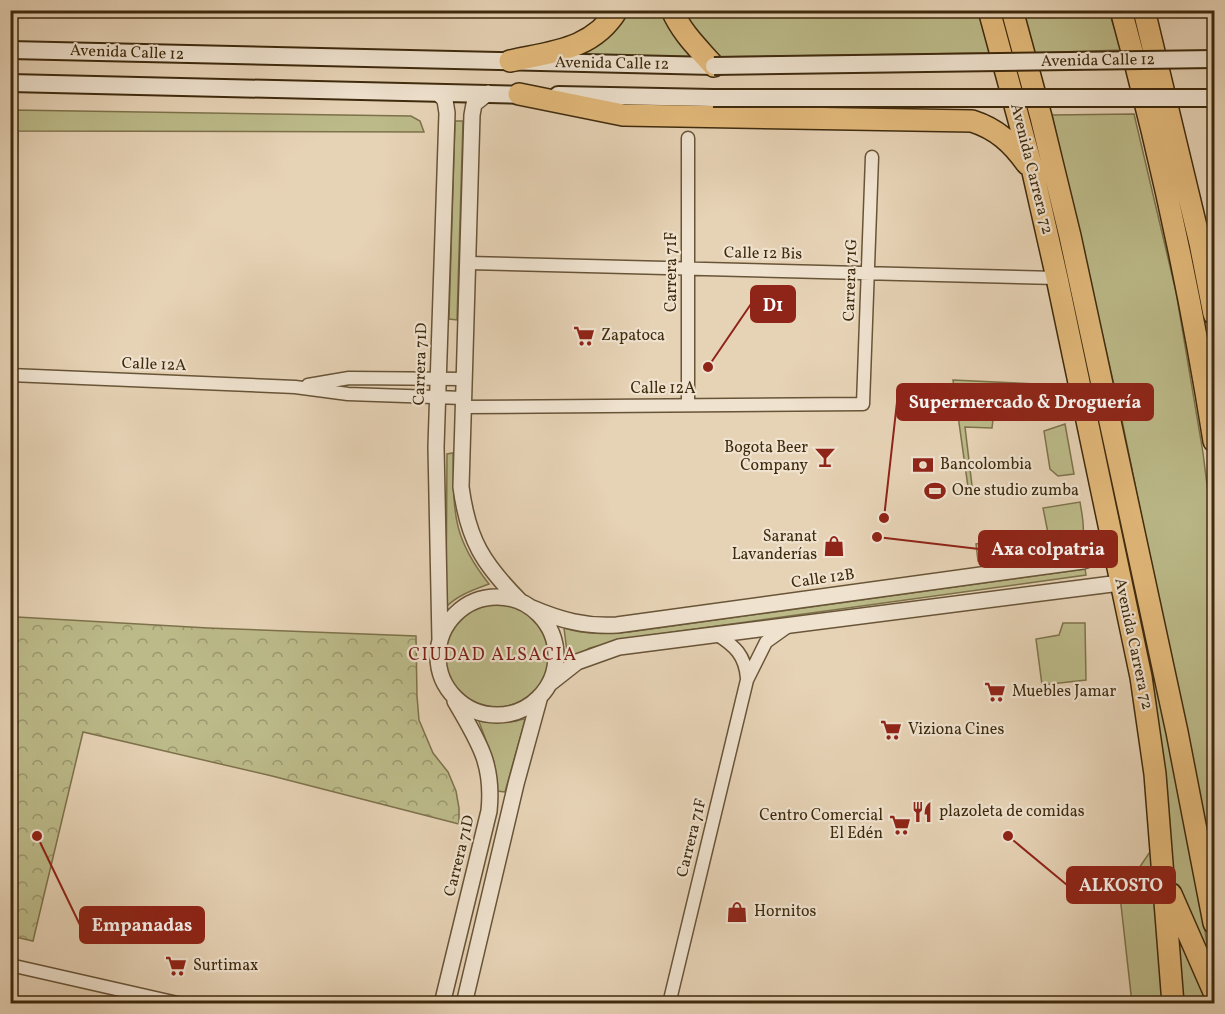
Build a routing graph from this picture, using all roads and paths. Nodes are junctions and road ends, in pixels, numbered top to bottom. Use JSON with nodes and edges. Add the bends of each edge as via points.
{"nodes":[{"id":1,"x":617,"y":10,"type":"edge"},
{"id":2,"x":672,"y":10,"type":"edge"},
{"id":3,"x":989,"y":10,"type":"edge"},
{"id":4,"x":1012,"y":10,"type":"edge"},
{"id":5,"x":1121,"y":10,"type":"edge"},
{"id":6,"x":1144,"y":10,"type":"edge"},
{"id":7,"x":13,"y":50,"type":"edge"},
{"id":8,"x":1215,"y":59,"type":"edge"},
{"id":9,"x":510,"y":61,"type":"junction"},
{"id":10,"x":714,"y":66,"type":"junction"},
{"id":11,"x":10,"y":83,"type":"edge"},
{"id":12,"x":438,"y":93,"type":"junction"},
{"id":13,"x":488,"y":93,"type":"junction"},
{"id":14,"x":519,"y":94,"type":"junction"},
{"id":15,"x":1215,"y":98,"type":"edge"},
{"id":16,"x":1151,"y":126,"type":"junction"},
{"id":17,"x":688,"y":138,"type":"dead end"},
{"id":18,"x":872,"y":157,"type":"dead end"},
{"id":19,"x":1033,"y":172,"type":"junction"},
{"id":20,"x":1187,"y":184,"type":"junction"},
{"id":21,"x":1200,"y":243,"type":"junction"},
{"id":22,"x":468,"y":263,"type":"junction"},
{"id":23,"x":689,"y":269,"type":"junction"},
{"id":24,"x":1215,"y":270,"type":"edge"},
{"id":25,"x":868,"y":273,"type":"junction"},
{"id":26,"x":1058,"y":278,"type":"junction"},
{"id":27,"x":1215,"y":314,"type":"edge"},
{"id":28,"x":10,"y":375,"type":"edge"},
{"id":29,"x":439,"y":379,"type":"junction"},
{"id":30,"x":464,"y":379,"type":"junction"},
{"id":31,"x":296,"y":387,"type":"junction"},
{"id":32,"x":438,"y":397,"type":"junction"},
{"id":33,"x":463,"y":402,"type":"junction"},
{"id":34,"x":863,"y":404,"type":"joint"},
{"id":35,"x":688,"y":405,"type":"junction"},
{"id":36,"x":1215,"y":441,"type":"edge"},
{"id":37,"x":1111,"y":538,"type":"junction"},
{"id":38,"x":1120,"y":583,"type":"junction"},
{"id":39,"x":526,"y":605,"type":"junction"},
{"id":40,"x":790,"y":625,"type":"junction"},
{"id":41,"x":716,"y":634,"type":"junction"},
{"id":42,"x":440,"y":640,"type":"junction"},
{"id":43,"x":747,"y":680,"type":"junction"},
{"id":44,"x":447,"y":688,"type":"junction"},
{"id":45,"x":544,"y":690,"type":"junction"},
{"id":46,"x":1165,"y":880,"type":"junction"},
{"id":47,"x":1215,"y":923,"type":"edge"},
{"id":48,"x":10,"y":965,"type":"edge"},
{"id":49,"x":1215,"y":992,"type":"edge"},
{"id":50,"x":182,"y":1004,"type":"edge"},
{"id":51,"x":442,"y":1004,"type":"edge"},
{"id":52,"x":464,"y":1004,"type":"edge"},
{"id":53,"x":669,"y":1004,"type":"edge"},
{"id":54,"x":1173,"y":1004,"type":"edge"}],
"edges":[{"from":1,"to":9,"type":"highway","via":[[608,25],[591,39]]},
{"from":2,"to":10,"type":"highway"},
{"from":3,"to":19,"type":"highway","name":"Avenida Carrera 72"},
{"from":4,"to":47,"type":"highway","name":"Avenida Carrera 72","via":[[1070,236]]},
{"from":5,"to":16,"type":"highway"},
{"from":6,"to":20,"type":"highway"},
{"from":7,"to":9,"type":"main road","name":"Avenida Calle 12"},
{"from":8,"to":10,"type":"main road","name":"Avenida Calle 12","bridge":true},
{"from":9,"to":10,"type":"main road","name":"Avenida Calle 12"},
{"from":11,"to":12,"type":"main road","name":"Avenida Calle 12"},
{"from":12,"to":13,"type":"main road","name":"Avenida Calle 12"},
{"from":12,"to":29,"type":"street","name":"Carrera 71D","via":[[445,100],[447,113]]},
{"from":13,"to":14,"type":"main road","name":"Avenida Calle 12"},
{"from":13,"to":22,"type":"street","via":[[474,104],[472,115]]},
{"from":14,"to":15,"type":"main road","name":"Avenida Calle 12","bridge":true},
{"from":14,"to":19,"type":"highway","via":[[623,116],[972,121],[1002,135]]},
{"from":16,"to":20,"type":"highway"},
{"from":16,"to":36,"type":"highway","via":[[1193,314]]},
{"from":17,"to":23,"type":"street","name":"Carrera 71F"},
{"from":18,"to":25,"type":"street","name":"Carrera 71G"},
{"from":19,"to":26,"type":"highway","name":"Avenida Carrera 72"},
{"from":20,"to":21,"type":"highway"},
{"from":21,"to":24,"type":"highway"},
{"from":21,"to":27,"type":"highway"},
{"from":22,"to":23,"type":"street","name":"Calle 12 Bis"},
{"from":22,"to":30,"type":"street"},
{"from":23,"to":25,"type":"street","name":"Calle 12 Bis"},
{"from":23,"to":35,"type":"street","name":"Carrera 71F"},
{"from":25,"to":26,"type":"street","name":"Calle 12 Bis"},
{"from":25,"to":34,"type":"street","name":"Carrera 71G"},
{"from":26,"to":37,"type":"highway","name":"Avenida Carrera 72"},
{"from":28,"to":31,"type":"street","name":"Calle 12A"},
{"from":29,"to":30,"type":"street","name":"Calle 12A"},
{"from":29,"to":31,"type":"street","name":"Calle 12A","via":[[349,378]]},
{"from":29,"to":32,"type":"street","name":"Carrera 71D"},
{"from":30,"to":33,"type":"street"},
{"from":31,"to":32,"type":"street","name":"Calle 12A","via":[[348,394]]},
{"from":32,"to":33,"type":"street","name":"Calle 12A"},
{"from":32,"to":42,"type":"street","name":"Carrera 71D"},
{"from":33,"to":35,"type":"street","name":"Calle 12A"},
{"from":33,"to":39,"type":"street","via":[[461,487],[471,534],[505,586]]},
{"from":34,"to":35,"type":"street","name":"Calle 12A"},
{"from":37,"to":38,"type":"highway","name":"Avenida Carrera 72"},
{"from":37,"to":39,"type":"street","name":"Calle 12B","via":[[1096,557],[1083,561],[617,625],[582,625]]},
{"from":38,"to":40,"type":"street"},
{"from":38,"to":46,"type":"highway","name":"Avenida Carrera 72","via":[[1150,732]]},
{"from":39,"to":42,"type":"street","via":[[499,597],[477,600],[458,612]]},
{"from":39,"to":45,"type":"street","via":[[542,617],[555,643],[554,671]]},
{"from":40,"to":41,"type":"street"},
{"from":40,"to":43,"type":"street","name":"Carrera 71F","via":[[766,642]]},
{"from":41,"to":43,"type":"street","name":"Carrera 71F","via":[[742,655]]},
{"from":41,"to":45,"type":"street","via":[[591,655]]},
{"from":42,"to":44,"type":"street","via":[[438,661]]},
{"from":43,"to":53,"type":"street","name":"Carrera 71F"},
{"from":44,"to":45,"type":"street","via":[[462,704],[492,715],[513,713],[532,704]]},
{"from":44,"to":51,"type":"street","name":"Carrera 71D","via":[[480,746],[490,772],[491,792]]},
{"from":45,"to":52,"type":"street","via":[[516,784]]},
{"from":46,"to":49,"type":"highway"},
{"from":46,"to":54,"type":"highway","name":"Avenida Carrera 72"},
{"from":48,"to":50,"type":"street"}]}
